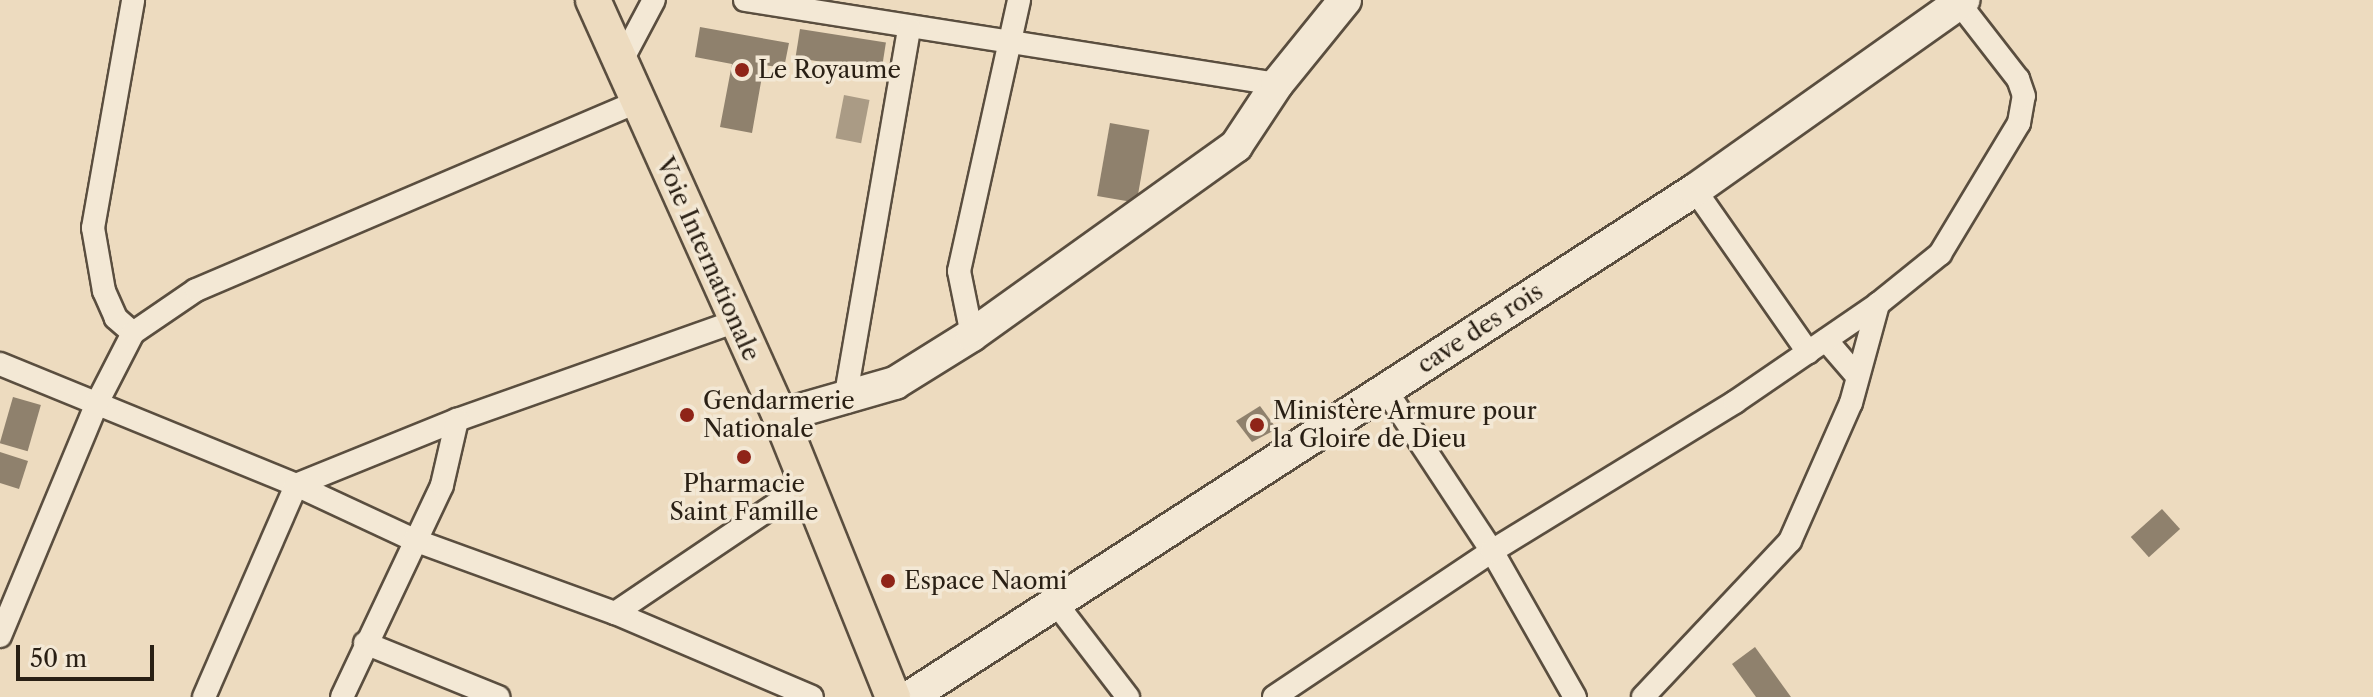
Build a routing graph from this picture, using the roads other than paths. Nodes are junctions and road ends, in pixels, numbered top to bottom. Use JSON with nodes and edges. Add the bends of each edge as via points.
{"nodes":[{"id":1,"x":133,"y":0,"type":"edge"},
{"id":2,"x":593,"y":0,"type":"edge"},
{"id":3,"x":654,"y":0,"type":"edge"},
{"id":4,"x":745,"y":0,"type":"edge"},
{"id":5,"x":1019,"y":0,"type":"edge"},
{"id":6,"x":1345,"y":0,"type":"edge"},
{"id":7,"x":1961,"y":2,"type":"edge"},
{"id":8,"x":909,"y":28,"type":"junction"},
{"id":9,"x":1012,"y":45,"type":"junction"},
{"id":10,"x":621,"y":62,"type":"junction"},
{"id":11,"x":1277,"y":84,"type":"junction"},
{"id":12,"x":637,"y":102,"type":"junction"},
{"id":13,"x":1695,"y":190,"type":"junction"},
{"id":14,"x":1878,"y":304,"type":"junction"},
{"id":15,"x":737,"y":321,"type":"junction"},
{"id":16,"x":133,"y":333,"type":"junction"},
{"id":17,"x":972,"y":335,"type":"junction"},
{"id":18,"x":1817,"y":346,"type":"junction"},
{"id":19,"x":0,"y":364,"type":"edge"},
{"id":20,"x":1857,"y":376,"type":"junction"},
{"id":21,"x":1385,"y":389,"type":"junction"},
{"id":22,"x":845,"y":400,"type":"junction"},
{"id":23,"x":97,"y":403,"type":"junction"},
{"id":24,"x":780,"y":416,"type":"junction"},
{"id":25,"x":457,"y":420,"type":"junction"},
{"id":26,"x":808,"y":483,"type":"junction"},
{"id":27,"x":296,"y":485,"type":"junction"},
{"id":28,"x":414,"y":540,"type":"junction"},
{"id":29,"x":1492,"y":551,"type":"junction"},
{"id":30,"x":1055,"y":602,"type":"junction"},
{"id":31,"x":615,"y":613,"type":"junction"},
{"id":32,"x":0,"y":636,"type":"edge"},
{"id":33,"x":365,"y":643,"type":"junction"},
{"id":34,"x":204,"y":697,"type":"edge"},
{"id":35,"x":342,"y":697,"type":"edge"},
{"id":36,"x":498,"y":697,"type":"edge"},
{"id":37,"x":812,"y":697,"type":"edge"},
{"id":38,"x":893,"y":697,"type":"edge"},
{"id":39,"x":910,"y":697,"type":"edge"},
{"id":40,"x":1128,"y":697,"type":"edge"},
{"id":41,"x":1274,"y":697,"type":"edge"},
{"id":42,"x":1575,"y":697,"type":"edge"},
{"id":43,"x":1643,"y":697,"type":"edge"}],
"edges":[{"from":1,"to":16,"type":"street","via":[[93,228],[104,291],[116,318]]},
{"from":2,"to":10,"type":"main road","name":"Voie Internationale"},
{"from":3,"to":10,"type":"street"},
{"from":4,"to":8,"type":"street"},
{"from":5,"to":9,"type":"street"},
{"from":6,"to":11,"type":"street"},
{"from":7,"to":13,"type":"street","name":"cave des rois"},
{"from":7,"to":14,"type":"street","via":[[2018,79],[2024,96],[2019,123],[1955,237]]},
{"from":8,"to":9,"type":"street"},
{"from":8,"to":22,"type":"street"},
{"from":9,"to":11,"type":"street"},
{"from":9,"to":17,"type":"street","via":[[959,271]]},
{"from":10,"to":12,"type":"main road","name":"Voie Internationale"},
{"from":11,"to":17,"type":"street","via":[[1236,146]]},
{"from":12,"to":15,"type":"main road","name":"Voie Internationale"},
{"from":12,"to":16,"type":"street","via":[[196,290]]},
{"from":13,"to":18,"type":"street"},
{"from":13,"to":21,"type":"street","name":"cave des rois"},
{"from":14,"to":18,"type":"street"},
{"from":14,"to":20,"type":"street"},
{"from":15,"to":24,"type":"main road","name":"Voie Internationale"},
{"from":15,"to":25,"type":"street"},
{"from":16,"to":23,"type":"street"},
{"from":17,"to":22,"type":"street","via":[[895,383]]},
{"from":18,"to":20,"type":"street"},
{"from":18,"to":29,"type":"street"},
{"from":19,"to":23,"type":"street"},
{"from":20,"to":43,"type":"street","via":[[1851,403],[1790,541]]},
{"from":21,"to":29,"type":"street"},
{"from":21,"to":30,"type":"street","name":"cave des rois"},
{"from":22,"to":24,"type":"street"},
{"from":23,"to":27,"type":"street"},
{"from":23,"to":32,"type":"street"},
{"from":24,"to":26,"type":"main road","name":"Voie Internationale"},
{"from":25,"to":27,"type":"street"},
{"from":25,"to":28,"type":"street","via":[[442,485]]},
{"from":26,"to":31,"type":"street"},
{"from":26,"to":38,"type":"main road","name":"Voie Internationale"},
{"from":27,"to":28,"type":"street"},
{"from":27,"to":34,"type":"street"},
{"from":28,"to":31,"type":"street"},
{"from":28,"to":33,"type":"street"},
{"from":29,"to":41,"type":"street"},
{"from":29,"to":42,"type":"street"},
{"from":30,"to":39,"type":"street","name":"cave des rois"},
{"from":30,"to":40,"type":"street"},
{"from":31,"to":37,"type":"street"},
{"from":33,"to":35,"type":"street"},
{"from":33,"to":36,"type":"street"}]}
